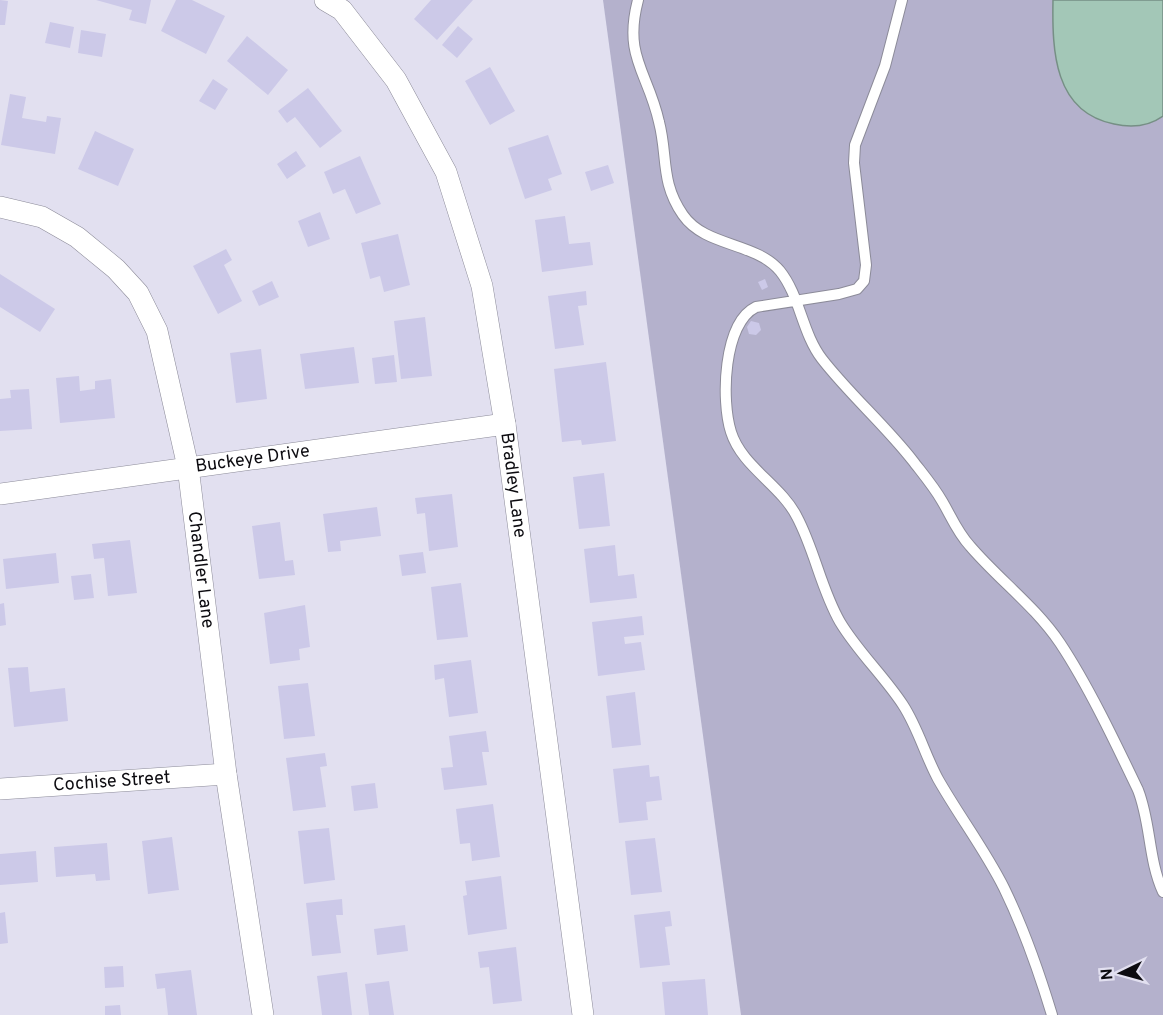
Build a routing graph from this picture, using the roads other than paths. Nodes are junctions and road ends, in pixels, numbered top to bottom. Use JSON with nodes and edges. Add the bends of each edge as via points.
{"nodes":[{"id":1,"x":638,"y":0,"type":"edge"},
{"id":2,"x":902,"y":0,"type":"edge"},
{"id":3,"x":339,"y":3,"type":"edge"},
{"id":4,"x":0,"y":207,"type":"edge"},
{"id":5,"x":794,"y":301,"type":"junction"},
{"id":6,"x":505,"y":424,"type":"junction"},
{"id":7,"x":188,"y":467,"type":"junction"},
{"id":8,"x":0,"y":494,"type":"edge"},
{"id":9,"x":226,"y":774,"type":"junction"},
{"id":10,"x":0,"y":789,"type":"edge"},
{"id":11,"x":1163,"y":892,"type":"edge"},
{"id":12,"x":263,"y":1015,"type":"edge"},
{"id":13,"x":583,"y":1015,"type":"edge"},
{"id":14,"x":1052,"y":1015,"type":"edge"}],
"edges":[{"from":1,"to":5,"type":"lane","via":[[632,35],[634,56],[658,115],[665,172],[679,207],[687,221],[698,229],[772,263],[782,274]]},
{"from":2,"to":5,"type":"lane","via":[[889,54],[857,135],[854,155],[866,265],[864,282],[849,292]]},
{"from":3,"to":6,"type":"street","name":"Bradley Lane","via":[[396,80],[447,172],[482,286]]},
{"from":4,"to":7,"type":"street","name":"Chandler Lane","via":[[42,217],[77,237],[138,293],[157,331]]},
{"from":5,"to":11,"type":"lane","via":[[806,333],[821,357],[854,399],[914,462],[970,547],[1025,600],[1061,644],[1138,790]]},
{"from":5,"to":14,"type":"lane","via":[[756,307],[736,326],[726,383],[733,438],[741,452],[788,502],[840,622],[909,714],[937,777],[1004,888],[1035,961]]},
{"from":6,"to":7,"type":"street","name":"Buckeye Drive"},
{"from":6,"to":13,"type":"street","name":"Bradley Lane"},
{"from":7,"to":8,"type":"street","name":"Buckeye Drive"},
{"from":7,"to":9,"type":"street","name":"Chandler Lane"},
{"from":9,"to":10,"type":"street","name":"Cochise Street"},
{"from":9,"to":12,"type":"street","name":"Chandler Lane"}]}
